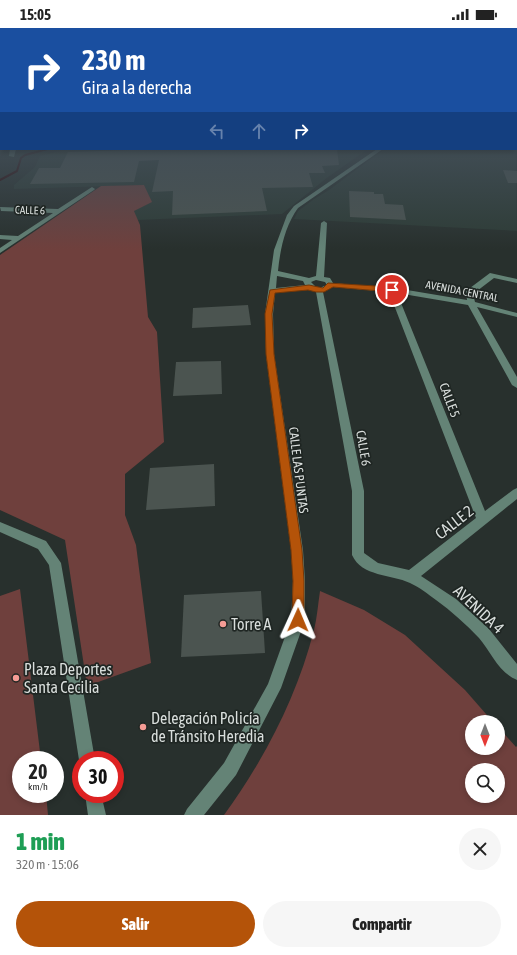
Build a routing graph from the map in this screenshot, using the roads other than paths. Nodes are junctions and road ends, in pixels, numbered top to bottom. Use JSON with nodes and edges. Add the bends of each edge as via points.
{"nodes":[{"id":1,"x":342,"y":176,"type":"edge"},
{"id":2,"x":92,"y":189,"type":"dead end"},
{"id":3,"x":1,"y":209,"type":"dead end"},
{"id":4,"x":60,"y":211,"type":"junction"},
{"id":5,"x":324,"y":224,"type":"dead end"},
{"id":6,"x":0,"y":237,"type":"edge"},
{"id":7,"x":20,"y":238,"type":"junction"},
{"id":8,"x":0,"y":251,"type":"edge"},
{"id":9,"x":275,"y":272,"type":"junction"},
{"id":10,"x":320,"y":278,"type":"junction"},
{"id":11,"x":517,"y":282,"type":"edge"},
{"id":12,"x":331,"y":285,"type":"junction"},
{"id":13,"x":312,"y":286,"type":"junction"},
{"id":14,"x":392,"y":290,"type":"junction"},
{"id":15,"x":272,"y":291,"type":"junction"},
{"id":16,"x":471,"y":303,"type":"junction"},
{"id":17,"x":517,"y":315,"type":"edge"},
{"id":18,"x":517,"y":384,"type":"edge"},
{"id":19,"x":517,"y":493,"type":"edge"},
{"id":20,"x":483,"y":520,"type":"junction"},
{"id":21,"x":0,"y":526,"type":"edge"},
{"id":22,"x":410,"y":577,"type":"junction"},
{"id":23,"x":517,"y":674,"type":"edge"},
{"id":24,"x":86,"y":751,"type":"edge"},
{"id":25,"x":95,"y":803,"type":"edge"},
{"id":26,"x":97,"y":815,"type":"edge"},
{"id":27,"x":193,"y":815,"type":"edge"}],
"edges":[{"from":1,"to":9,"type":"street","name":"CALLE LAS PUNTAS","via":[[293,211],[283,233]]},
{"from":2,"to":4,"type":"street"},
{"from":3,"to":4,"type":"street","name":"CALLE 6"},
{"from":4,"to":7,"type":"street"},
{"from":5,"to":10,"type":"street"},
{"from":6,"to":7,"type":"street"},
{"from":7,"to":8,"type":"street"},
{"from":9,"to":13,"type":"street"},
{"from":9,"to":15,"type":"street","name":"CALLE LAS PUNTAS"},
{"from":10,"to":12,"type":"street","via":[[327,280]]},
{"from":10,"to":13,"type":"street"},
{"from":11,"to":16,"type":"street","via":[[492,275],[469,293]]},
{"from":12,"to":13,"type":"street","via":[[327,289]]},
{"from":12,"to":14,"type":"street","name":"AVENIDA CENTRAL"},
{"from":13,"to":15,"type":"street"},
{"from":13,"to":22,"type":"street","name":"CALLE 6","via":[[358,491],[358,555],[365,563],[379,570]]},
{"from":14,"to":16,"type":"street","name":"AVENIDA CENTRAL"},
{"from":14,"to":20,"type":"street","name":"CALLE 5"},
{"from":15,"to":27,"type":"street","name":"CALLE LAS PUNTAS","via":[[268,314],[270,354],[297,550],[298,620],[274,688],[230,769]]},
{"from":16,"to":17,"type":"street","name":"AVENIDA CENTRAL"},
{"from":16,"to":18,"type":"street"},
{"from":19,"to":20,"type":"street","name":"CALLE 2"},
{"from":20,"to":22,"type":"street","name":"CALLE 2"},
{"from":21,"to":24,"type":"street","via":[[42,545],[55,563]]},
{"from":22,"to":23,"type":"street","name":"AVENIDA 4","via":[[438,594],[466,616],[491,640],[508,667]]},
{"from":25,"to":26,"type":"street"}]}
